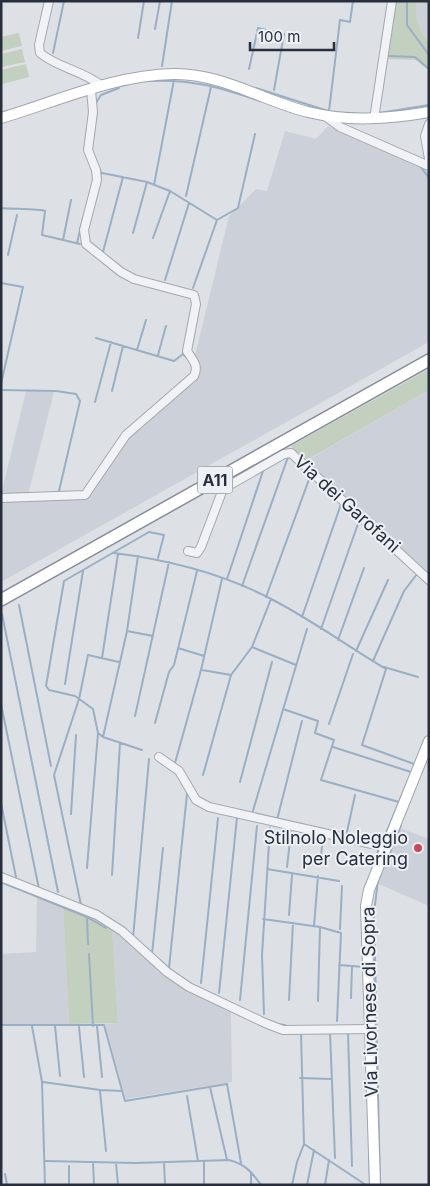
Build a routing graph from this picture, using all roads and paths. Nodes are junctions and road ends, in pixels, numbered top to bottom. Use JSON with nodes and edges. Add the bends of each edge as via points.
{"nodes":[{"id":1,"x":49,"y":1,"type":"edge"},
{"id":2,"x":392,"y":1,"type":"edge"},
{"id":3,"x":102,"y":86,"type":"junction"},
{"id":4,"x":91,"y":90,"type":"junction"},
{"id":5,"x":429,"y":112,"type":"edge"},
{"id":6,"x":325,"y":116,"type":"junction"},
{"id":7,"x":1,"y":118,"type":"edge"},
{"id":8,"x":374,"y":119,"type":"junction"},
{"id":9,"x":429,"y":124,"type":"edge"},
{"id":10,"x":429,"y":159,"type":"edge"},
{"id":11,"x":429,"y":166,"type":"edge"},
{"id":12,"x":429,"y":351,"type":"edge"},
{"id":13,"x":429,"y":360,"type":"edge"},
{"id":14,"x":1,"y":498,"type":"edge"},
{"id":15,"x":188,"y":551,"type":"dead end"},
{"id":16,"x":429,"y":580,"type":"edge"},
{"id":17,"x":1,"y":591,"type":"edge"},
{"id":18,"x":1,"y":600,"type":"edge"},
{"id":19,"x":429,"y":741,"type":"edge"},
{"id":20,"x":159,"y":757,"type":"dead end"},
{"id":21,"x":385,"y":847,"type":"junction"},
{"id":22,"x":1,"y":877,"type":"edge"},
{"id":23,"x":371,"y":1029,"type":"junction"},
{"id":24,"x":374,"y":1185,"type":"edge"}],
"edges":[{"from":1,"to":3,"type":"street","via":[[40,53],[89,76]]},
{"from":2,"to":8,"type":"street"},
{"from":3,"to":4,"type":"main road"},
{"from":3,"to":6,"type":"main road","via":[[120,80],[175,74],[210,79]]},
{"from":4,"to":7,"type":"main road"},
{"from":4,"to":14,"type":"street","via":[[93,112],[88,150],[96,170],[96,180],[84,239],[121,272],[194,295],[187,351],[196,365],[194,376],[126,435],[85,495]]},
{"from":5,"to":8,"type":"main road"},
{"from":6,"to":8,"type":"main road"},
{"from":6,"to":11,"type":"street","via":[[340,127]]},
{"from":9,"to":10,"type":"street","via":[[425,136]]},
{"from":12,"to":17,"type":"highway","number":"A11"},
{"from":13,"to":18,"type":"highway","number":"A11"},
{"from":15,"to":16,"type":"street","name":"Via dei Garofani","via":[[197,553],[201,547],[223,489],[291,453]]},
{"from":19,"to":21,"type":"main road","name":"Via Livornese di Sopra"},
{"from":20,"to":21,"type":"street","via":[[179,771],[196,800],[209,807]]},
{"from":21,"to":23,"type":"main road","name":"Via Livornese di Sopra","via":[[366,906]]},
{"from":22,"to":23,"type":"street","via":[[97,915],[122,931],[167,972],[189,987],[265,1023],[284,1030]]},
{"from":23,"to":24,"type":"main road","name":"Via Livornese di Sopra"}]}
